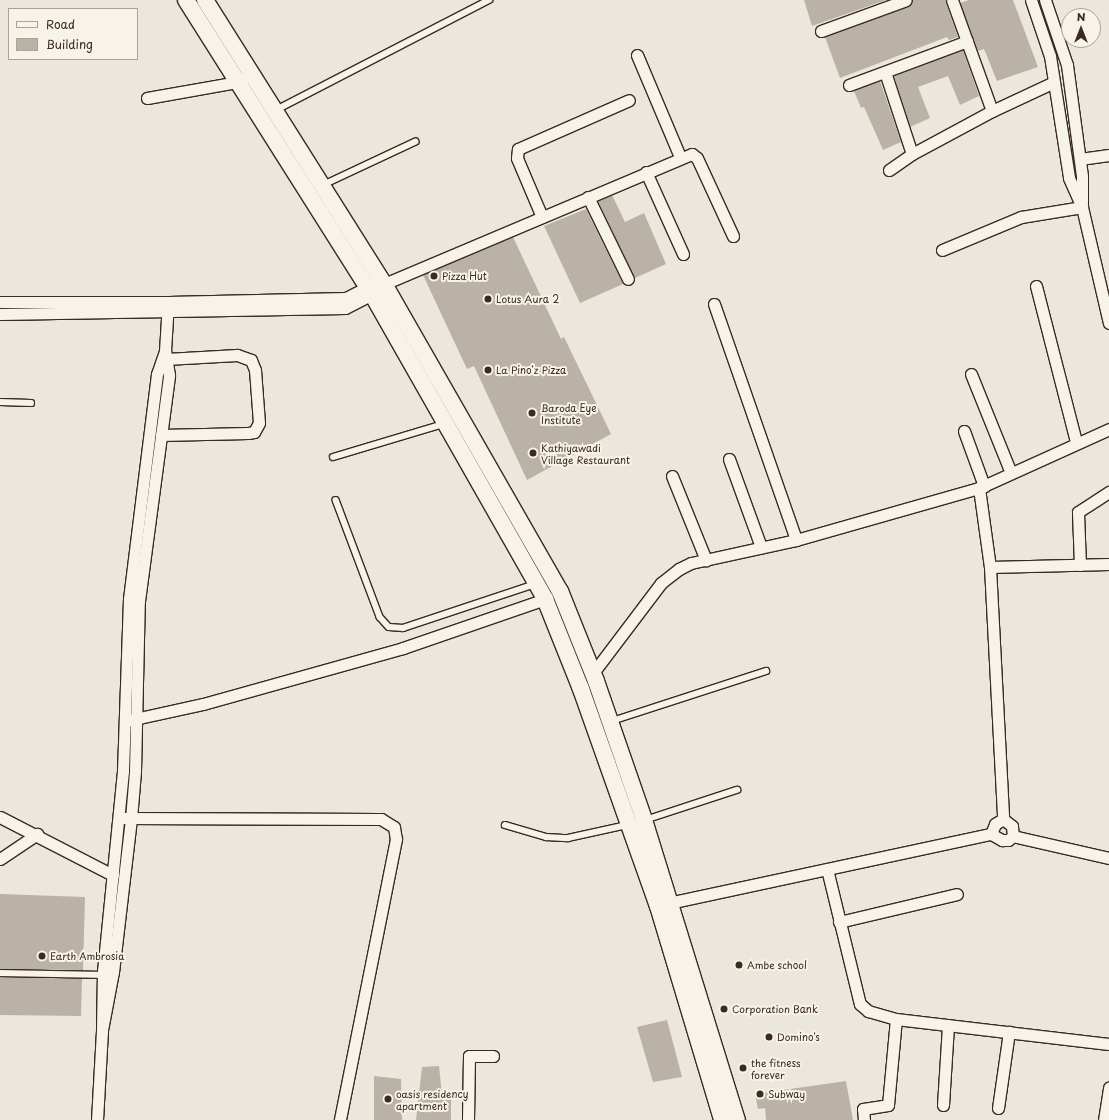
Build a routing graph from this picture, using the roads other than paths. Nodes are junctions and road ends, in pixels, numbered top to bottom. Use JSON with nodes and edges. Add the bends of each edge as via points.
{"nodes":[{"id":1,"x":186,"y":0,"type":"edge"},
{"id":2,"x":205,"y":0,"type":"edge"},
{"id":3,"x":489,"y":0,"type":"edge"},
{"id":4,"x":906,"y":0,"type":"edge"},
{"id":5,"x":952,"y":0,"type":"edge"},
{"id":6,"x":1031,"y":0,"type":"edge"},
{"id":7,"x":1045,"y":0,"type":"edge"},
{"id":8,"x":821,"y":31,"type":"dead end"},
{"id":9,"x":967,"y":41,"type":"junction"},
{"id":10,"x":637,"y":55,"type":"dead end"},
{"id":11,"x":885,"y":72,"type":"junction"},
{"id":12,"x":252,"y":73,"type":"junction"},
{"id":13,"x":237,"y":82,"type":"junction"},
{"id":14,"x":1054,"y":82,"type":"junction"},
{"id":15,"x":849,"y":85,"type":"dead end"},
{"id":16,"x":147,"y":98,"type":"dead end"},
{"id":17,"x":629,"y":100,"type":"dead end"},
{"id":18,"x":276,"y":110,"type":"junction"},
{"id":19,"x":992,"y":111,"type":"junction"},
{"id":20,"x":415,"y":142,"type":"dead end"},
{"id":21,"x":912,"y":154,"type":"junction"},
{"id":22,"x":1109,"y":155,"type":"edge"},
{"id":23,"x":680,"y":157,"type":"junction"},
{"id":24,"x":1080,"y":159,"type":"junction"},
{"id":25,"x":889,"y":170,"type":"dead end"},
{"id":26,"x":646,"y":172,"type":"junction"},
{"id":27,"x":323,"y":185,"type":"junction"},
{"id":28,"x":588,"y":197,"type":"junction"},
{"id":29,"x":1082,"y":207,"type":"junction"},
{"id":30,"x":542,"y":217,"type":"junction"},
{"id":31,"x":733,"y":236,"type":"dead end"},
{"id":32,"x":942,"y":250,"type":"dead end"},
{"id":33,"x":683,"y":254,"type":"dead end"},
{"id":34,"x":628,"y":279,"type":"dead end"},
{"id":35,"x":1036,"y":286,"type":"dead end"},
{"id":36,"x":378,"y":287,"type":"junction"},
{"id":37,"x":0,"y":302,"type":"edge"},
{"id":38,"x":714,"y":304,"type":"dead end"},
{"id":39,"x":168,"y":307,"type":"junction"},
{"id":40,"x":0,"y":314,"type":"edge"},
{"id":41,"x":1109,"y":323,"type":"edge"},
{"id":42,"x":166,"y":355,"type":"junction"},
{"id":43,"x":971,"y":374,"type":"dead end"},
{"id":44,"x":0,"y":402,"type":"edge"},
{"id":45,"x":31,"y":403,"type":"dead end"},
{"id":46,"x":447,"y":423,"type":"junction"},
{"id":47,"x":1109,"y":429,"type":"edge"},
{"id":48,"x":964,"y":431,"type":"dead end"},
{"id":49,"x":161,"y":435,"type":"junction"},
{"id":50,"x":1076,"y":442,"type":"junction"},
{"id":51,"x":333,"y":457,"type":"dead end"},
{"id":52,"x":730,"y":459,"type":"dead end"},
{"id":53,"x":1011,"y":473,"type":"junction"},
{"id":54,"x":672,"y":476,"type":"dead end"},
{"id":55,"x":981,"y":487,"type":"junction"},
{"id":56,"x":1109,"y":492,"type":"edge"},
{"id":57,"x":336,"y":500,"type":"dead end"},
{"id":58,"x":796,"y":540,"type":"junction"},
{"id":59,"x":761,"y":548,"type":"junction"},
{"id":60,"x":706,"y":560,"type":"junction"},
{"id":61,"x":1109,"y":564,"type":"edge"},
{"id":62,"x":1080,"y":565,"type":"junction"},
{"id":63,"x":990,"y":567,"type":"junction"},
{"id":64,"x":537,"y":583,"type":"junction"},
{"id":65,"x":545,"y":599,"type":"junction"},
{"id":66,"x":766,"y":671,"type":"dead end"},
{"id":67,"x":593,"y":673,"type":"junction"},
{"id":68,"x":130,"y":720,"type":"junction"},
{"id":69,"x":610,"y":722,"type":"junction"},
{"id":70,"x":737,"y":790,"type":"dead end"},
{"id":71,"x":0,"y":817,"type":"edge"},
{"id":72,"x":118,"y":818,"type":"junction"},
{"id":73,"x":131,"y":819,"type":"junction"},
{"id":74,"x":1003,"y":819,"type":"junction"},
{"id":75,"x":637,"y":822,"type":"junction"},
{"id":76,"x":505,"y":825,"type":"dead end"},
{"id":77,"x":37,"y":834,"type":"junction"},
{"id":78,"x":991,"y":834,"type":"junction"},
{"id":79,"x":1013,"y":836,"type":"junction"},
{"id":80,"x":1109,"y":858,"type":"edge"},
{"id":81,"x":0,"y":860,"type":"edge"},
{"id":82,"x":827,"y":869,"type":"junction"},
{"id":83,"x":113,"y":875,"type":"junction"},
{"id":84,"x":956,"y":894,"type":"dead end"},
{"id":85,"x":664,"y":904,"type":"junction"},
{"id":86,"x":839,"y":922,"type":"junction"},
{"id":87,"x":0,"y":973,"type":"edge"},
{"id":88,"x":102,"y":975,"type":"junction"},
{"id":89,"x":896,"y":1019,"type":"junction"},
{"id":90,"x":948,"y":1025,"type":"junction"},
{"id":91,"x":102,"y":1030,"type":"junction"},
{"id":92,"x":1010,"y":1032,"type":"junction"},
{"id":93,"x":1109,"y":1044,"type":"edge"},
{"id":94,"x":492,"y":1056,"type":"dead end"},
{"id":95,"x":1109,"y":1087,"type":"edge"},
{"id":96,"x":943,"y":1105,"type":"dead end"},
{"id":97,"x":998,"y":1108,"type":"dead end"},
{"id":98,"x":97,"y":1120,"type":"edge"},
{"id":99,"x":340,"y":1120,"type":"edge"},
{"id":100,"x":468,"y":1120,"type":"edge"},
{"id":101,"x":722,"y":1120,"type":"edge"},
{"id":102,"x":737,"y":1120,"type":"edge"},
{"id":103,"x":864,"y":1120,"type":"edge"},
{"id":104,"x":1104,"y":1120,"type":"edge"}],
"edges":[{"from":1,"to":13,"type":"main road"},
{"from":2,"to":12,"type":"main road"},
{"from":3,"to":18,"type":"lane"},
{"from":4,"to":8,"type":"street"},
{"from":5,"to":9,"type":"street"},
{"from":6,"to":14,"type":"street","via":[[1046,43]]},
{"from":7,"to":24,"type":"street","via":[[1067,65]]},
{"from":9,"to":11,"type":"street"},
{"from":9,"to":19,"type":"street"},
{"from":10,"to":23,"type":"street"},
{"from":11,"to":15,"type":"street"},
{"from":11,"to":21,"type":"street"},
{"from":12,"to":13,"type":"street"},
{"from":12,"to":18,"type":"main road"},
{"from":13,"to":16,"type":"street"},
{"from":13,"to":36,"type":"main road"},
{"from":14,"to":19,"type":"street"},
{"from":14,"to":29,"type":"street","via":[[1069,178]]},
{"from":17,"to":30,"type":"street","via":[[518,149],[517,158]]},
{"from":18,"to":27,"type":"main road"},
{"from":19,"to":21,"type":"street"},
{"from":20,"to":27,"type":"lane"},
{"from":21,"to":25,"type":"street"},
{"from":22,"to":24,"type":"street"},
{"from":23,"to":26,"type":"street"},
{"from":23,"to":31,"type":"street","via":[[692,154],[697,158]]},
{"from":24,"to":29,"type":"street"},
{"from":26,"to":28,"type":"street"},
{"from":26,"to":33,"type":"street"},
{"from":27,"to":36,"type":"main road"},
{"from":28,"to":30,"type":"street"},
{"from":28,"to":34,"type":"street"},
{"from":29,"to":32,"type":"street","via":[[1021,217]]},
{"from":29,"to":41,"type":"street"},
{"from":30,"to":36,"type":"street"},
{"from":35,"to":50,"type":"street"},
{"from":36,"to":39,"type":"street","via":[[346,298]]},
{"from":36,"to":46,"type":"main road"},
{"from":36,"to":67,"type":"main road","via":[[560,591]]},
{"from":37,"to":39,"type":"street"},
{"from":38,"to":58,"type":"street"},
{"from":39,"to":40,"type":"street"},
{"from":39,"to":42,"type":"street"},
{"from":42,"to":49,"type":"street","via":[[169,375]]},
{"from":42,"to":49,"type":"street","via":[[237,355],[251,360],[255,370],[259,423],[254,432],[248,433]]},
{"from":42,"to":68,"type":"street","via":[[156,374],[129,599]]},
{"from":43,"to":53,"type":"street"},
{"from":44,"to":45,"type":"lane"},
{"from":46,"to":51,"type":"lane"},
{"from":46,"to":64,"type":"main road"},
{"from":47,"to":50,"type":"street"},
{"from":48,"to":55,"type":"street"},
{"from":49,"to":68,"type":"street","via":[[139,601]]},
{"from":50,"to":53,"type":"street"},
{"from":52,"to":59,"type":"street"},
{"from":53,"to":55,"type":"street"},
{"from":54,"to":60,"type":"street"},
{"from":55,"to":58,"type":"street"},
{"from":55,"to":63,"type":"street"},
{"from":56,"to":62,"type":"street","via":[[1078,512]]},
{"from":57,"to":64,"type":"lane","via":[[380,617],[389,627],[403,628]]},
{"from":58,"to":59,"type":"street"},
{"from":59,"to":60,"type":"street"},
{"from":60,"to":67,"type":"street","via":[[679,569],[661,583]]},
{"from":61,"to":62,"type":"street"},
{"from":62,"to":63,"type":"street"},
{"from":63,"to":74,"type":"street"},
{"from":64,"to":65,"type":"main road"},
{"from":65,"to":68,"type":"street","via":[[403,648],[203,704]]},
{"from":65,"to":75,"type":"main road"},
{"from":66,"to":69,"type":"lane"},
{"from":67,"to":69,"type":"main road"},
{"from":68,"to":72,"type":"street"},
{"from":68,"to":73,"type":"street"},
{"from":69,"to":75,"type":"main road"},
{"from":70,"to":75,"type":"lane"},
{"from":71,"to":77,"type":"street"},
{"from":72,"to":73,"type":"street"},
{"from":72,"to":83,"type":"street"},
{"from":73,"to":91,"type":"street","via":[[113,972]]},
{"from":73,"to":99,"type":"street","via":[[381,819],[394,827],[396,839]]},
{"from":74,"to":78,"type":"street","via":[[995,824]]},
{"from":74,"to":79,"type":"street","via":[[1012,826]]},
{"from":75,"to":76,"type":"lane","via":[[568,838],[546,837]]},
{"from":75,"to":85,"type":"main road"},
{"from":77,"to":81,"type":"street"},
{"from":77,"to":83,"type":"street"},
{"from":78,"to":79,"type":"street","via":[[1002,840],[1008,840]]},
{"from":78,"to":82,"type":"street"},
{"from":79,"to":80,"type":"street"},
{"from":82,"to":85,"type":"street"},
{"from":82,"to":86,"type":"street"},
{"from":83,"to":88,"type":"street"},
{"from":84,"to":86,"type":"street"},
{"from":85,"to":101,"type":"main road"},
{"from":85,"to":102,"type":"main road"},
{"from":86,"to":89,"type":"street","via":[[860,1004],[868,1011]]},
{"from":87,"to":88,"type":"lane"},
{"from":88,"to":91,"type":"street"},
{"from":89,"to":90,"type":"street"},
{"from":89,"to":103,"type":"street","via":[[888,1105],[863,1110]]},
{"from":90,"to":92,"type":"street"},
{"from":90,"to":96,"type":"street"},
{"from":91,"to":98,"type":"street"},
{"from":92,"to":93,"type":"street"},
{"from":92,"to":97,"type":"street"},
{"from":94,"to":100,"type":"street","via":[[469,1056]]},
{"from":95,"to":104,"type":"street"}]}
